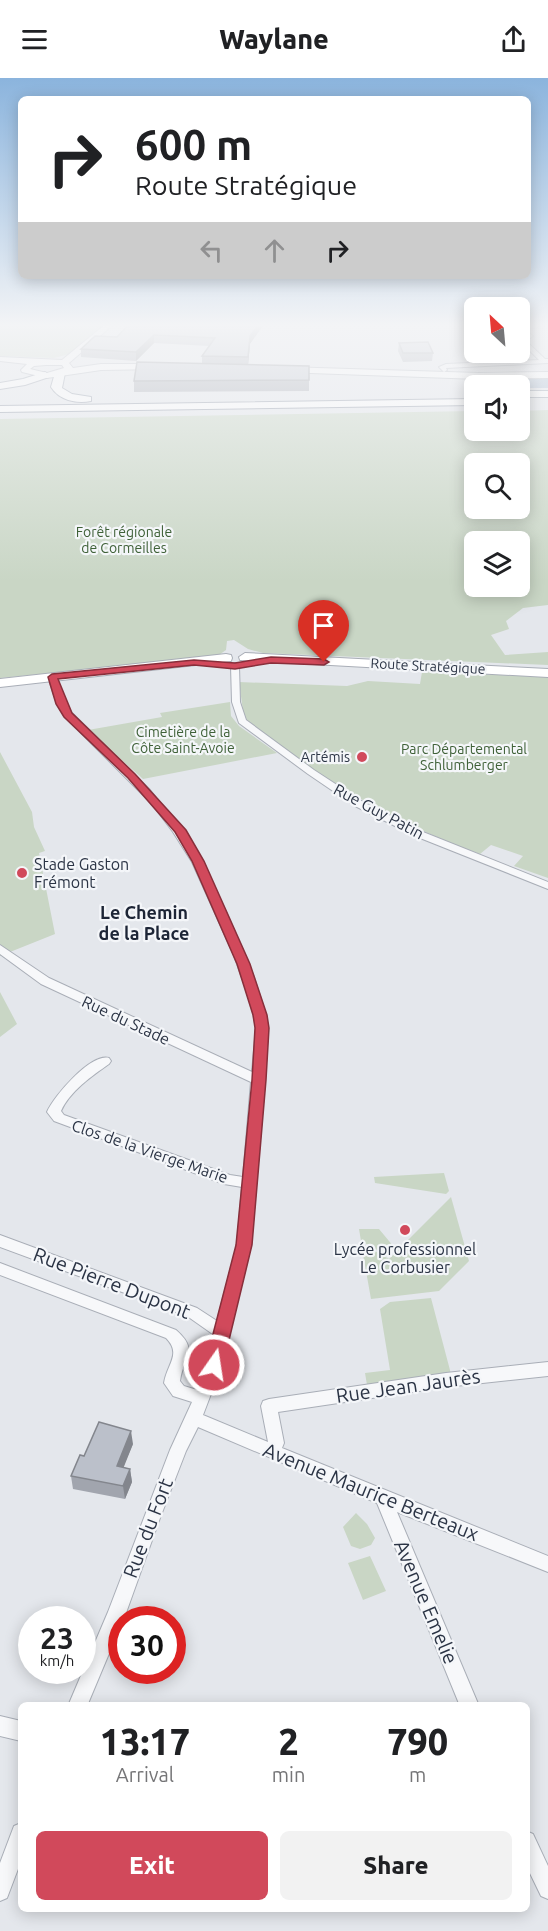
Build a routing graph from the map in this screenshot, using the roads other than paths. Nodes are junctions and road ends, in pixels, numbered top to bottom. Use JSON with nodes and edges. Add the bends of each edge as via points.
{"nodes":[{"id":1,"x":279,"y":409,"type":"edge"},
{"id":2,"x":0,"y":413,"type":"edge"},
{"id":3,"x":235,"y":662,"type":"junction"},
{"id":4,"x":548,"y":672,"type":"edge"},
{"id":5,"x":52,"y":677,"type":"junction"},
{"id":6,"x":0,"y":683,"type":"edge"},
{"id":7,"x":548,"y":886,"type":"edge"},
{"id":8,"x":0,"y":949,"type":"edge"},
{"id":9,"x":105,"y":1061,"type":"dead end"},
{"id":10,"x":259,"y":1080,"type":"junction"},
{"id":11,"x":251,"y":1183,"type":"junction"},
{"id":12,"x":0,"y":1241,"type":"edge"},
{"id":13,"x":0,"y":1269,"type":"edge"},
{"id":14,"x":222,"y":1332,"type":"junction"},
{"id":15,"x":548,"y":1369,"type":"edge"},
{"id":16,"x":202,"y":1398,"type":"junction"},
{"id":17,"x":194,"y":1418,"type":"junction"},
{"id":18,"x":272,"y":1451,"type":"junction"},
{"id":19,"x":383,"y":1498,"type":"junction"},
{"id":20,"x":548,"y":1564,"type":"edge"},
{"id":21,"x":79,"y":1702,"type":"edge"},
{"id":22,"x":468,"y":1702,"type":"edge"},
{"id":23,"x":0,"y":1726,"type":"edge"},
{"id":24,"x":18,"y":1730,"type":"edge"},
{"id":25,"x":18,"y":1841,"type":"edge"},
{"id":26,"x":530,"y":1850,"type":"edge"},
{"id":27,"x":548,"y":1889,"type":"edge"},
{"id":28,"x":0,"y":1891,"type":"edge"}],
"edges":[{"from":1,"to":2,"type":"highway"},
{"from":3,"to":4,"type":"main road","name":"Route Stratégique","via":[[271,660]]},
{"from":3,"to":5,"type":"main road","name":"Route Stratégique"},
{"from":3,"to":7,"type":"street","name":"Rue Guy Patin","via":[[236,702],[242,721],[311,772],[358,804],[419,834]]},
{"from":5,"to":6,"type":"main road","name":"Route Stratégique"},
{"from":5,"to":10,"type":"street","name":"Rue du Fort","via":[[68,715],[156,802],[180,830],[198,861],[243,964],[260,1015]]},
{"from":8,"to":10,"type":"street","name":"Rue du Stade","via":[[45,981]]},
{"from":9,"to":11,"type":"street","name":"Clos de la Vierge Marie","via":[[57,1104],[54,1112],[59,1118],[229,1180]]},
{"from":10,"to":11,"type":"street","name":"Rue du Fort"},
{"from":11,"to":14,"type":"street","name":"Rue du Fort","via":[[244,1245]]},
{"from":12,"to":14,"type":"street","name":"Rue Pierre Dupont","via":[[192,1312]]},
{"from":13,"to":16,"type":"street","via":[[171,1334],[181,1343],[182,1353],[172,1383],[179,1391]]},
{"from":14,"to":16,"type":"street","name":"Rue du Fort"},
{"from":15,"to":18,"type":"street","name":"Rue Jean Jaurès","via":[[269,1406],[276,1443]]},
{"from":16,"to":17,"type":"street","name":"Rue du Fort"},
{"from":17,"to":18,"type":"street","name":"Avenue Maurice Berteaux"},
{"from":17,"to":21,"type":"street","name":"Rue du Fort"},
{"from":18,"to":19,"type":"street","name":"Avenue Maurice Berteaux"},
{"from":19,"to":20,"type":"street","name":"Avenue Maurice Berteaux"},
{"from":19,"to":22,"type":"street","name":"Avenue Emelie"},
{"from":23,"to":24,"type":"street"},
{"from":25,"to":28,"type":"street"},
{"from":26,"to":27,"type":"street"}]}
